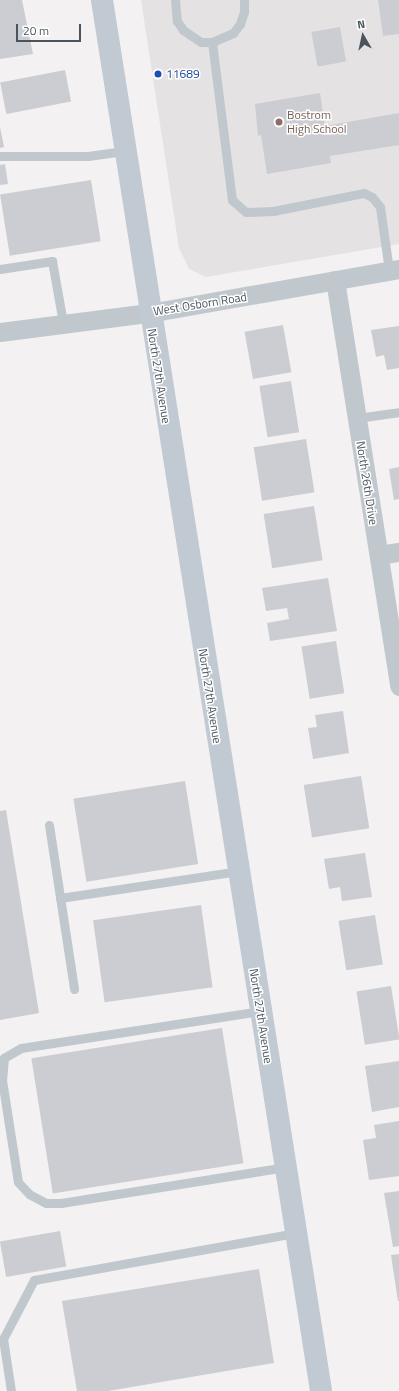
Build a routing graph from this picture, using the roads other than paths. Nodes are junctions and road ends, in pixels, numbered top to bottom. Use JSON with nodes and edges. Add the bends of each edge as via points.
{"nodes":[{"id":1,"x":102,"y":0,"type":"edge"},
{"id":2,"x":175,"y":0,"type":"edge"},
{"id":3,"x":244,"y":0,"type":"edge"},
{"id":4,"x":212,"y":42,"type":"junction"},
{"id":5,"x":124,"y":151,"type":"junction"},
{"id":6,"x":0,"y":156,"type":"edge"},
{"id":7,"x":0,"y":269,"type":"edge"},
{"id":8,"x":394,"y":269,"type":"edge"},
{"id":9,"x":336,"y":280,"type":"junction"},
{"id":10,"x":149,"y":313,"type":"junction"},
{"id":11,"x":63,"y":323,"type":"junction"},
{"id":12,"x":0,"y":332,"type":"edge"},
{"id":13,"x":399,"y":412,"type":"edge"},
{"id":14,"x":357,"y":418,"type":"junction"},
{"id":15,"x":399,"y":552,"type":"edge"},
{"id":16,"x":379,"y":555,"type":"junction"},
{"id":17,"x":399,"y":686,"type":"edge"},
{"id":18,"x":49,"y":825,"type":"dead end"},
{"id":19,"x":238,"y":871,"type":"junction"},
{"id":20,"x":60,"y":898,"type":"junction"},
{"id":21,"x":74,"y":990,"type":"dead end"},
{"id":22,"x":260,"y":1011,"type":"junction"},
{"id":23,"x":285,"y":1167,"type":"junction"},
{"id":24,"x":295,"y":1233,"type":"junction"},
{"id":25,"x":11,"y":1391,"type":"edge"},
{"id":26,"x":321,"y":1391,"type":"edge"}],
"edges":[{"from":1,"to":5,"type":"main road","name":"North 27th Avenue"},
{"from":2,"to":4,"type":"lane","via":[[177,21],[183,30],[196,40]]},
{"from":3,"to":4,"type":"lane","via":[[240,24],[233,33]]},
{"from":4,"to":8,"type":"lane","via":[[232,200],[246,212],[273,212],[364,193],[372,197],[380,207]]},
{"from":5,"to":6,"type":"lane","via":[[88,156]]},
{"from":5,"to":10,"type":"main road","name":"North 27th Avenue"},
{"from":7,"to":11,"type":"lane","via":[[52,261]]},
{"from":8,"to":9,"type":"street","name":"West Osborn Road"},
{"from":9,"to":10,"type":"street","name":"West Osborn Road"},
{"from":9,"to":14,"type":"street","name":"North 26th Drive"},
{"from":10,"to":11,"type":"street","name":"West Osborn Road"},
{"from":10,"to":19,"type":"main road","name":"North 27th Avenue"},
{"from":11,"to":12,"type":"street","name":"West Osborn Road"},
{"from":13,"to":14,"type":"lane"},
{"from":14,"to":16,"type":"street","name":"North 26th Drive"},
{"from":15,"to":16,"type":"street"},
{"from":16,"to":17,"type":"street","name":"North 26th Drive"},
{"from":18,"to":20,"type":"lane"},
{"from":19,"to":20,"type":"lane"},
{"from":19,"to":22,"type":"main road","name":"North 27th Avenue"},
{"from":20,"to":21,"type":"lane"},
{"from":22,"to":23,"type":"main road","name":"North 27th Avenue"},
{"from":22,"to":23,"type":"lane","via":[[21,1048],[4,1058],[2,1080],[18,1182],[30,1194],[46,1203],[61,1203]]},
{"from":23,"to":24,"type":"main road","name":"North 27th Avenue"},
{"from":24,"to":25,"type":"lane","via":[[34,1280],[3,1339]]},
{"from":24,"to":26,"type":"main road","name":"North 27th Avenue"}]}
